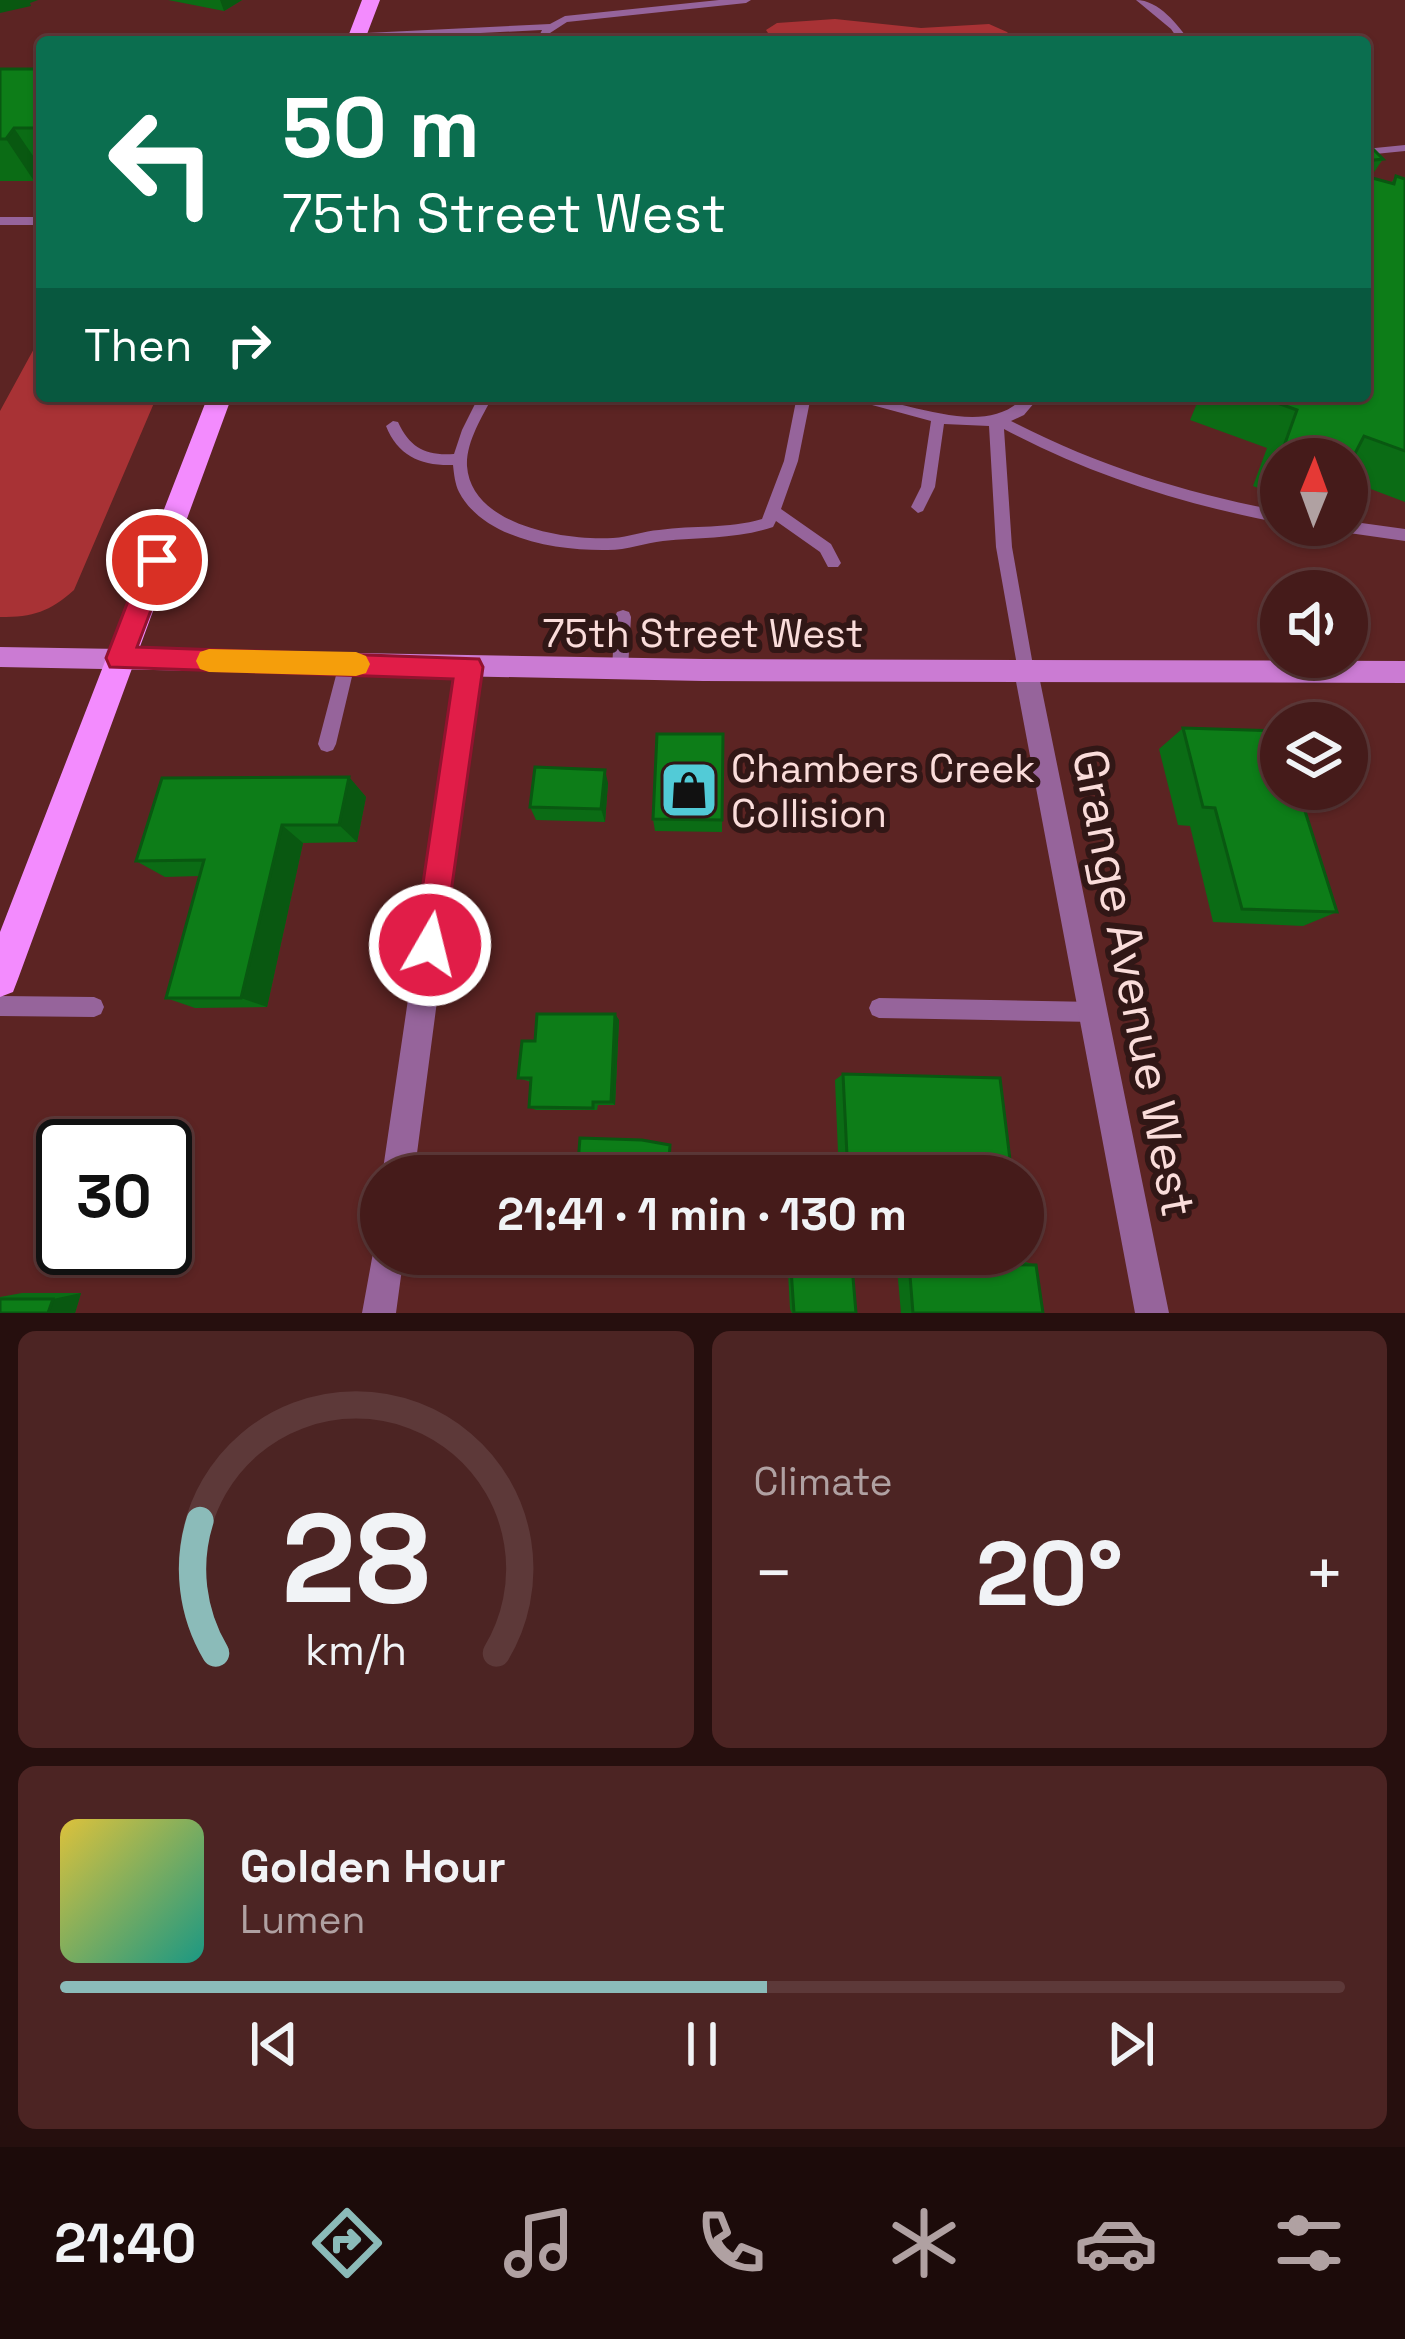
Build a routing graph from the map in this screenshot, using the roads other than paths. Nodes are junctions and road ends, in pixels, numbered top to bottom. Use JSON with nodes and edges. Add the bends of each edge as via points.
{"nodes":[{"id":1,"x":371,"y":0,"type":"edge"},
{"id":2,"x":746,"y":0,"type":"edge"},
{"id":3,"x":1141,"y":0,"type":"edge"},
{"id":4,"x":550,"y":27,"type":"junction"},
{"id":5,"x":357,"y":36,"type":"edge"},
{"id":6,"x":404,"y":36,"type":"edge"},
{"id":7,"x":545,"y":36,"type":"edge"},
{"id":8,"x":1181,"y":36,"type":"edge"},
{"id":9,"x":1405,"y":148,"type":"edge"},
{"id":10,"x":1371,"y":151,"type":"edge"},
{"id":11,"x":36,"y":220,"type":"edge"},
{"id":12,"x":0,"y":221,"type":"edge"},
{"id":13,"x":218,"y":402,"type":"edge"},
{"id":14,"x":484,"y":402,"type":"edge"},
{"id":15,"x":802,"y":402,"type":"edge"},
{"id":16,"x":878,"y":402,"type":"edge"},
{"id":17,"x":1027,"y":402,"type":"edge"},
{"id":18,"x":938,"y":418,"type":"junction"},
{"id":19,"x":996,"y":418,"type":"junction"},
{"id":20,"x":393,"y":426,"type":"dead end"},
{"id":21,"x":461,"y":458,"type":"junction"},
{"id":22,"x":918,"y":507,"type":"dead end"},
{"id":23,"x":774,"y":512,"type":"junction"},
{"id":24,"x":1260,"y":512,"type":"edge"},
{"id":25,"x":1368,"y":530,"type":"edge"},
{"id":26,"x":1405,"y":536,"type":"edge"},
{"id":27,"x":833,"y":562,"type":"dead end"},
{"id":28,"x":622,"y":617,"type":"dead end"},
{"id":29,"x":0,"y":658,"type":"edge"},
{"id":30,"x":119,"y":658,"type":"junction"},
{"id":31,"x":346,"y":664,"type":"junction"},
{"id":32,"x":469,"y":667,"type":"junction"},
{"id":33,"x":620,"y":669,"type":"junction"},
{"id":34,"x":1027,"y":671,"type":"junction"},
{"id":35,"x":1405,"y":672,"type":"edge"},
{"id":36,"x":327,"y":744,"type":"dead end"},
{"id":37,"x":0,"y":979,"type":"edge"},
{"id":38,"x":0,"y":1006,"type":"edge"},
{"id":39,"x":94,"y":1007,"type":"dead end"},
{"id":40,"x":879,"y":1008,"type":"dead end"},
{"id":41,"x":1095,"y":1012,"type":"junction"},
{"id":42,"x":401,"y":1155,"type":"edge"},
{"id":43,"x":384,"y":1275,"type":"edge"},
{"id":44,"x":379,"y":1313,"type":"edge"},
{"id":45,"x":1152,"y":1313,"type":"edge"}],
"edges":[{"from":1,"to":5,"type":"main road"},
{"from":2,"to":4,"type":"lane"},
{"from":3,"to":8,"type":"lane"},
{"from":4,"to":6,"type":"lane"},
{"from":4,"to":7,"type":"lane"},
{"from":9,"to":10,"type":"lane"},
{"from":11,"to":12,"type":"lane"},
{"from":13,"to":30,"type":"main road"},
{"from":14,"to":21,"type":"lane"},
{"from":15,"to":23,"type":"lane"},
{"from":16,"to":18,"type":"lane"},
{"from":17,"to":19,"type":"lane"},
{"from":18,"to":19,"type":"lane"},
{"from":18,"to":22,"type":"lane"},
{"from":19,"to":24,"type":"lane","via":[[1032,440]]},
{"from":19,"to":34,"type":"lane","via":[[1004,547]]},
{"from":20,"to":21,"type":"lane","via":[[407,450],[442,462]]},
{"from":21,"to":23,"type":"lane","via":[[463,489],[484,512],[509,528],[556,538],[610,544],[721,536],[768,523]]},
{"from":23,"to":27,"type":"lane","via":[[826,548]]},
{"from":25,"to":26,"type":"lane"},
{"from":28,"to":33,"type":"lane"},
{"from":29,"to":30,"type":"street","name":"75th Street West"},
{"from":30,"to":31,"type":"street","name":"75th Street West"},
{"from":30,"to":37,"type":"main road"},
{"from":31,"to":32,"type":"street","name":"75th Street West"},
{"from":31,"to":36,"type":"lane"},
{"from":32,"to":33,"type":"street","name":"75th Street West"},
{"from":32,"to":42,"type":"street"},
{"from":33,"to":34,"type":"street","name":"75th Street West"},
{"from":34,"to":35,"type":"street","name":"75th Street West"},
{"from":34,"to":41,"type":"street","name":"Grange Avenue West"},
{"from":38,"to":39,"type":"lane"},
{"from":40,"to":41,"type":"lane"},
{"from":41,"to":45,"type":"street","name":"Grange Avenue West"},
{"from":43,"to":44,"type":"street"}]}
